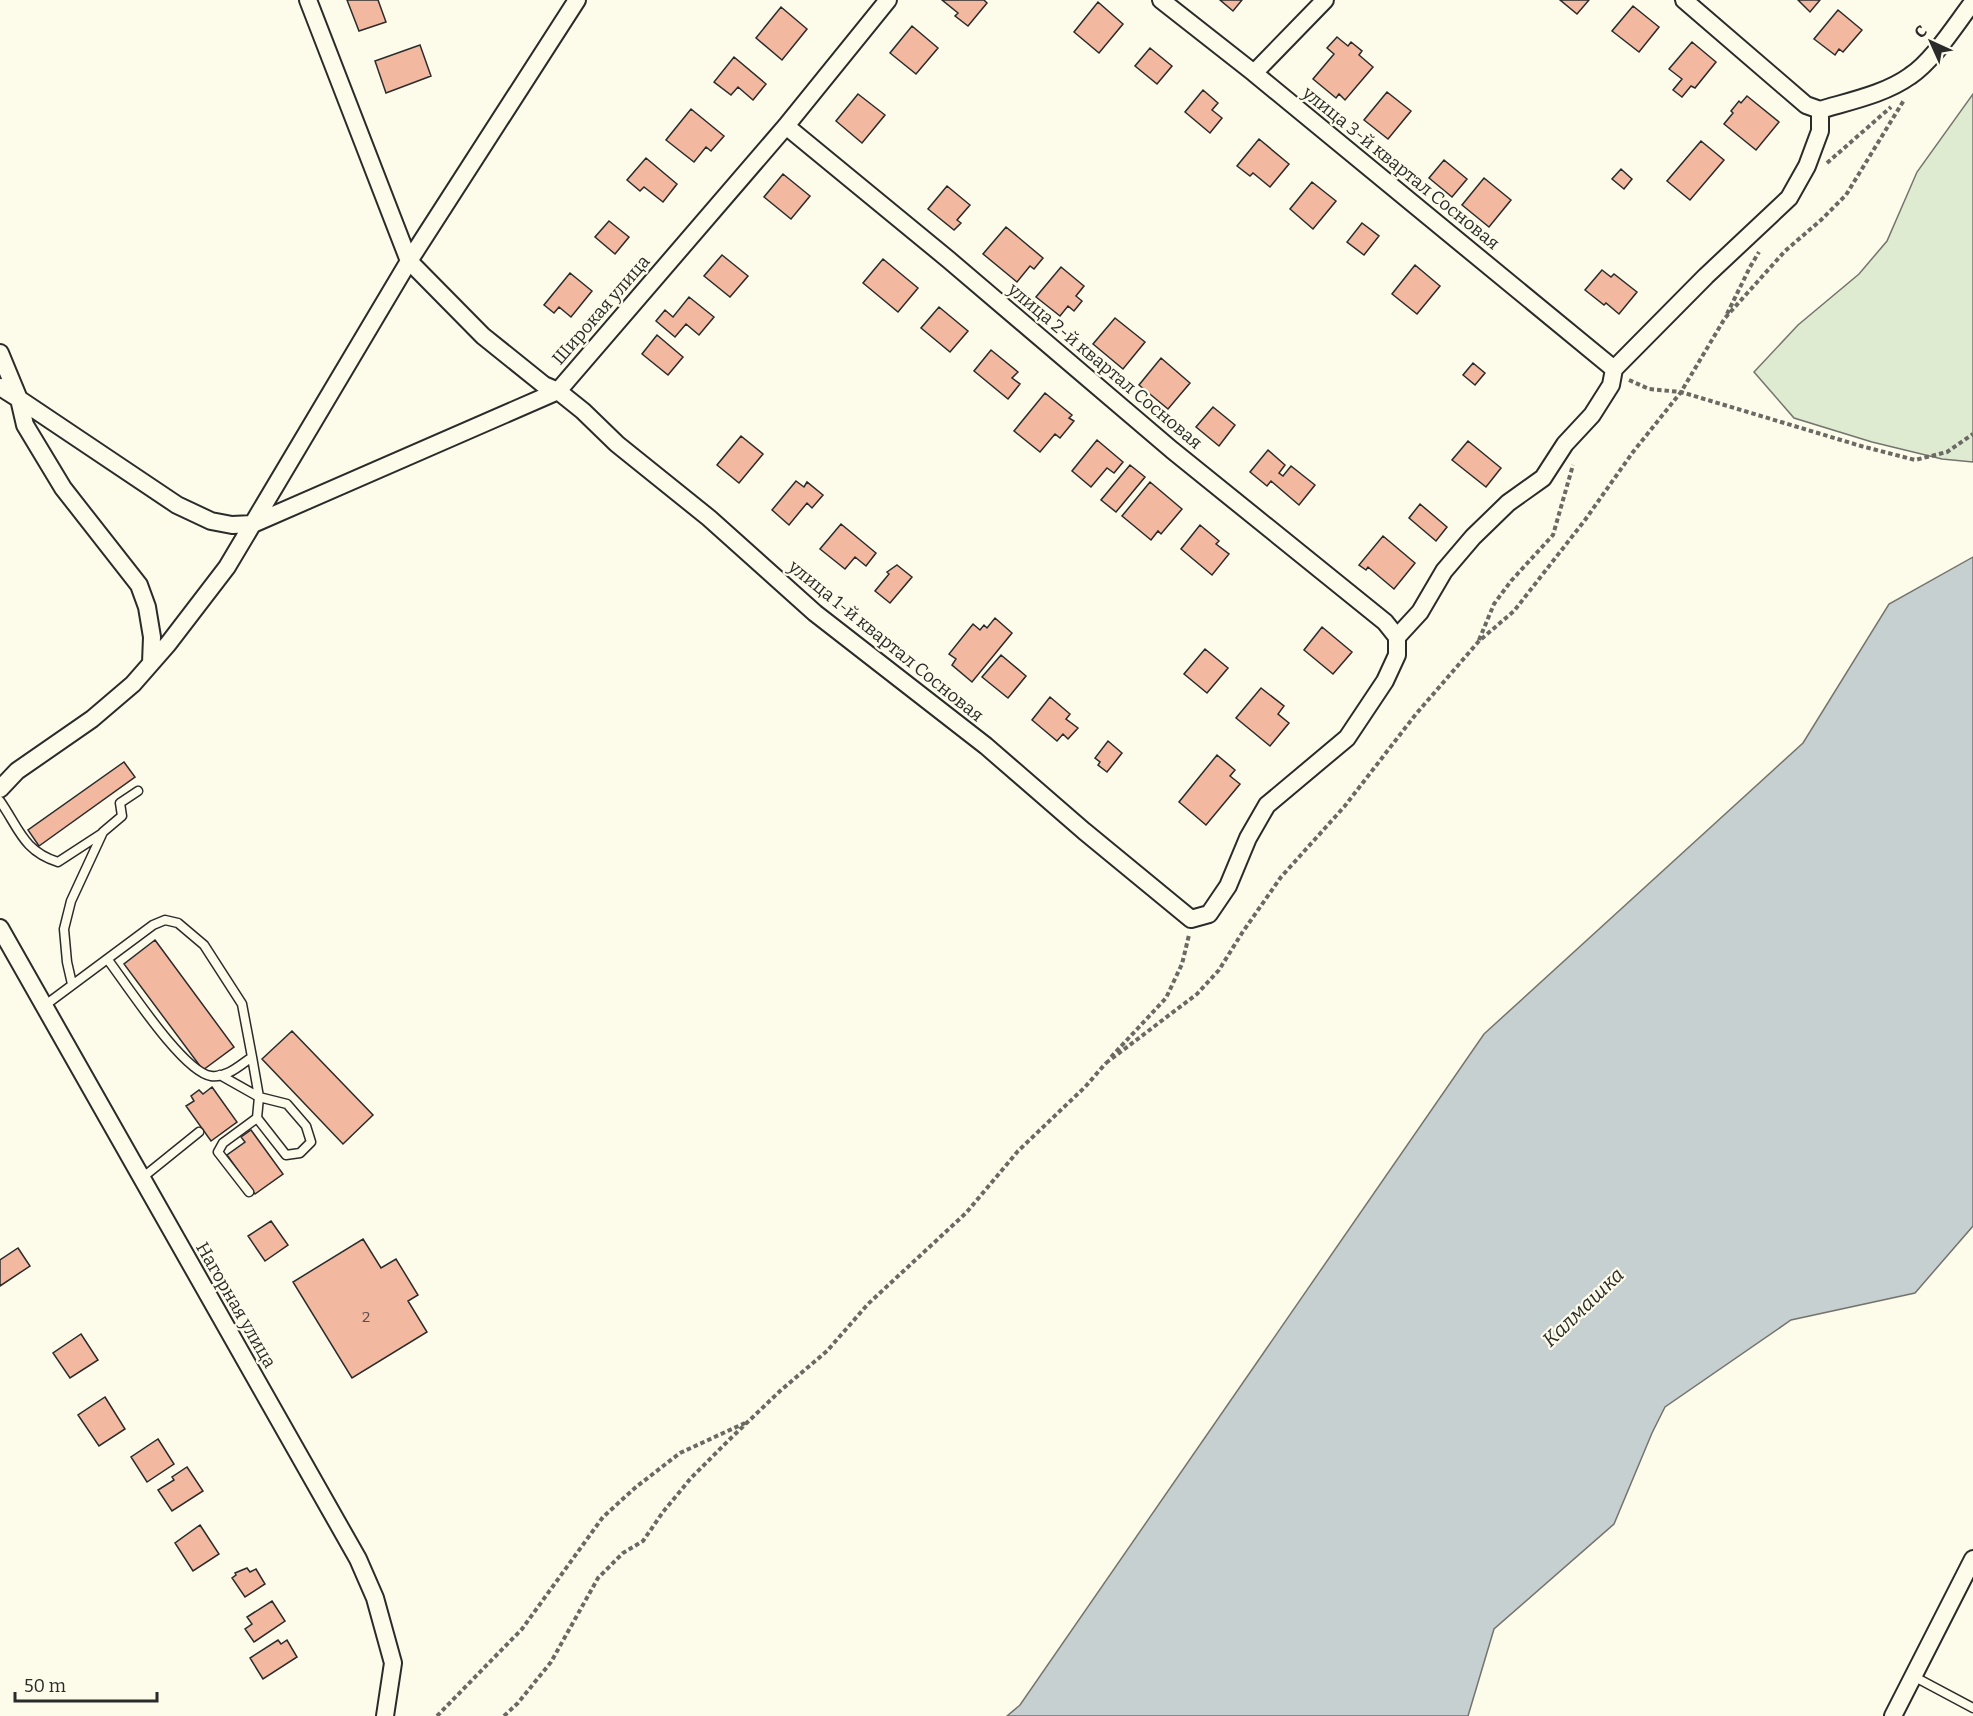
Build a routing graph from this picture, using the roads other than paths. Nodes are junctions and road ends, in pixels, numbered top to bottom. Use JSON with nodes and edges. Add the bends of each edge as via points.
{"nodes":[{"id":1,"x":308,"y":0,"type":"edge"},
{"id":2,"x":577,"y":0,"type":"edge"},
{"id":3,"x":888,"y":0,"type":"edge"},
{"id":4,"x":1161,"y":0,"type":"edge"},
{"id":5,"x":1325,"y":0,"type":"edge"},
{"id":6,"x":1684,"y":0,"type":"edge"},
{"id":7,"x":1973,"y":2,"type":"edge"},
{"id":8,"x":1254,"y":73,"type":"junction"},
{"id":9,"x":1820,"y":110,"type":"junction"},
{"id":10,"x":786,"y":126,"type":"junction"},
{"id":11,"x":409,"y":261,"type":"junction"},
{"id":12,"x":0,"y":353,"type":"edge"},
{"id":13,"x":1614,"y":369,"type":"junction"},
{"id":14,"x":0,"y":387,"type":"edge"},
{"id":15,"x":558,"y":391,"type":"junction"},
{"id":16,"x":19,"y":399,"type":"junction"},
{"id":17,"x":253,"y":524,"type":"junction"},
{"id":18,"x":1397,"y":637,"type":"junction"},
{"id":19,"x":151,"y":663,"type":"junction"},
{"id":20,"x":0,"y":789,"type":"edge"},
{"id":21,"x":138,"y":791,"type":"dead end"},
{"id":22,"x":0,"y":801,"type":"edge"},
{"id":23,"x":102,"y":834,"type":"junction"},
{"id":24,"x":0,"y":928,"type":"edge"},
{"id":25,"x":108,"y":960,"type":"junction"},
{"id":26,"x":72,"y":984,"type":"junction"},
{"id":27,"x":44,"y":1006,"type":"junction"},
{"id":28,"x":252,"y":1057,"type":"junction"},
{"id":29,"x":220,"y":1075,"type":"junction"},
{"id":30,"x":259,"y":1097,"type":"junction"},
{"id":31,"x":257,"y":1118,"type":"junction"},
{"id":32,"x":199,"y":1132,"type":"dead end"},
{"id":33,"x":142,"y":1178,"type":"junction"},
{"id":34,"x":249,"y":1192,"type":"dead end"},
{"id":35,"x":1973,"y":1559,"type":"edge"},
{"id":36,"x":1913,"y":1676,"type":"junction"},
{"id":37,"x":1973,"y":1708,"type":"edge"},
{"id":38,"x":385,"y":1716,"type":"edge"},
{"id":39,"x":1893,"y":1716,"type":"edge"}],
"edges":[{"from":1,"to":11,"type":"street"},
{"from":2,"to":11,"type":"street"},
{"from":3,"to":10,"type":"street","name":"Широкая улица"},
{"from":4,"to":8,"type":"street","name":"улица 3-й квартал Сосновая"},
{"from":5,"to":8,"type":"street"},
{"from":6,"to":9,"type":"street","via":[[1806,105]]},
{"from":7,"to":9,"type":"street","via":[[1911,76]]},
{"from":8,"to":13,"type":"street","name":"улица 3-й квартал Сосновая"},
{"from":9,"to":13,"type":"street","via":[[1820,131],[1789,198]]},
{"from":10,"to":15,"type":"street","name":"Широкая улица"},
{"from":10,"to":18,"type":"street","name":"улица 2-й квартал Сосновая","via":[[1172,450],[1385,622]]},
{"from":11,"to":15,"type":"street","name":"улица 1-й квартал Сосновая","via":[[483,336],[544,385]]},
{"from":11,"to":17,"type":"street"},
{"from":12,"to":16,"type":"street"},
{"from":13,"to":18,"type":"street","via":[[1611,385],[1592,415],[1564,444],[1543,478],[1508,503],[1473,537],[1443,571],[1420,612]]},
{"from":14,"to":16,"type":"street"},
{"from":15,"to":17,"type":"street","name":"Широкая улица"},
{"from":15,"to":18,"type":"street","name":"улица 1-й квартал Сосновая","via":[[815,613],[986,746],[1191,918],[1209,914],[1228,886],[1267,805],[1347,738],[1385,681],[1397,655]]},
{"from":16,"to":17,"type":"street","via":[[177,505],[211,521]]},
{"from":16,"to":19,"type":"street","via":[[25,425],[63,488],[139,585],[152,637]]},
{"from":17,"to":19,"type":"street","via":[[227,567]]},
{"from":19,"to":20,"type":"street","via":[[92,719],[17,771]]},
{"from":21,"to":23,"type":"lane","via":[[120,803],[122,816]]},
{"from":22,"to":23,"type":"lane","via":[[29,847],[58,862]]},
{"from":23,"to":26,"type":"lane","via":[[71,901],[64,928]]},
{"from":24,"to":27,"type":"street","name":"Нагорная улица"},
{"from":25,"to":26,"type":"lane"},
{"from":25,"to":28,"type":"lane","via":[[153,925],[165,920],[178,923],[204,945],[242,1004]]},
{"from":25,"to":29,"type":"lane","via":[[176,1049],[199,1072]]},
{"from":26,"to":27,"type":"lane"},
{"from":27,"to":33,"type":"street","name":"Нагорная улица"},
{"from":28,"to":29,"type":"lane","via":[[230,1073]]},
{"from":28,"to":30,"type":"lane"},
{"from":29,"to":30,"type":"lane"},
{"from":30,"to":31,"type":"lane"},
{"from":30,"to":31,"type":"lane","via":[[287,1104],[306,1126],[310,1142],[300,1153],[286,1155]]},
{"from":31,"to":34,"type":"lane","via":[[223,1143],[218,1152]]},
{"from":32,"to":33,"type":"lane"},
{"from":33,"to":38,"type":"street","name":"Нагорная улица","via":[[358,1559],[375,1598],[393,1663]]},
{"from":35,"to":36,"type":"street"},
{"from":36,"to":37,"type":"lane"},
{"from":36,"to":39,"type":"street"}]}
